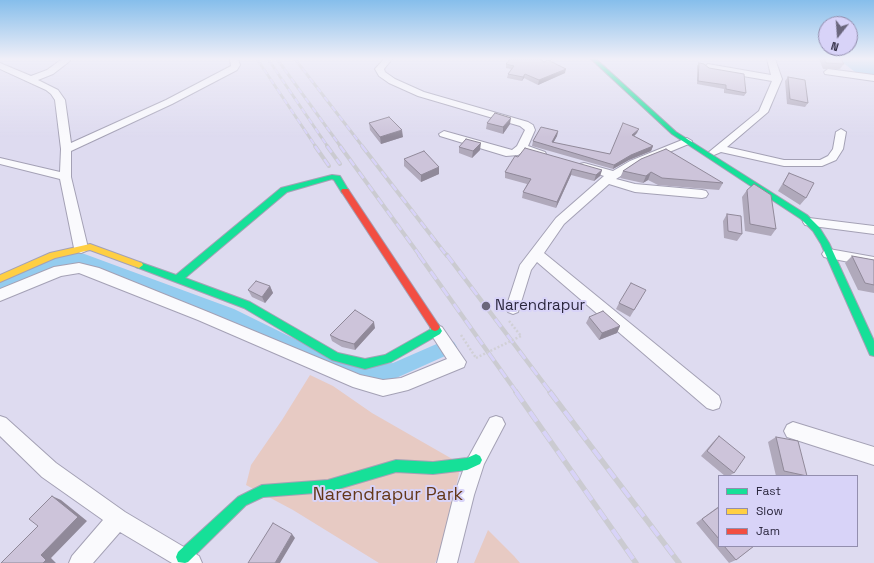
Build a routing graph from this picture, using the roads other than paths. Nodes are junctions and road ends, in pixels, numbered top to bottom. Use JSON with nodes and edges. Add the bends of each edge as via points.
{"nodes":[{"id":1,"x":43,"y":85,"type":"edge"},
{"id":2,"x":201,"y":85,"type":"edge"},
{"id":3,"x":401,"y":85,"type":"edge"},
{"id":4,"x":624,"y":85,"type":"edge"},
{"id":5,"x":775,"y":85,"type":"edge"},
{"id":6,"x":841,"y":132,"type":"dead end"},
{"id":7,"x":444,"y":134,"type":"dead end"},
{"id":8,"x":686,"y":141,"type":"junction"},
{"id":9,"x":522,"y":148,"type":"junction"},
{"id":10,"x":718,"y":148,"type":"junction"},
{"id":11,"x":66,"y":149,"type":"junction"},
{"id":12,"x":709,"y":156,"type":"junction"},
{"id":13,"x":553,"y":157,"type":"edge"},
{"id":14,"x":0,"y":161,"type":"edge"},
{"id":15,"x":576,"y":164,"type":"edge"},
{"id":16,"x":65,"y":177,"type":"junction"},
{"id":17,"x":610,"y":177,"type":"junction"},
{"id":18,"x":702,"y":194,"type":"dead end"},
{"id":19,"x":809,"y":222,"type":"junction"},
{"id":20,"x":874,"y":230,"type":"edge"},
{"id":21,"x":80,"y":248,"type":"junction"},
{"id":22,"x":536,"y":254,"type":"junction"},
{"id":23,"x":829,"y":254,"type":"junction"},
{"id":24,"x":874,"y":262,"type":"edge"},
{"id":25,"x":0,"y":278,"type":"edge"},
{"id":26,"x":178,"y":279,"type":"junction"},
{"id":27,"x":0,"y":295,"type":"edge"},
{"id":28,"x":509,"y":312,"type":"road end"},
{"id":29,"x":437,"y":331,"type":"junction"},
{"id":30,"x":874,"y":352,"type":"edge"},
{"id":31,"x":713,"y":402,"type":"dead end"},
{"id":32,"x":0,"y":424,"type":"edge"},
{"id":33,"x":496,"y":424,"type":"dead end"},
{"id":34,"x":793,"y":431,"type":"dead end"},
{"id":35,"x":874,"y":456,"type":"edge"},
{"id":36,"x":476,"y":460,"type":"junction"},
{"id":37,"x":118,"y":519,"type":"junction"},
{"id":38,"x":187,"y":560,"type":"edge"},
{"id":39,"x":79,"y":563,"type":"edge"},
{"id":40,"x":447,"y":563,"type":"edge"}],
"edges":[{"from":1,"to":11,"type":"street","via":[[58,96]]},
{"from":2,"to":11,"type":"street"},
{"from":3,"to":9,"type":"street","via":[[524,124],[530,130]]},
{"from":4,"to":8,"type":"street","via":[[674,133]]},
{"from":5,"to":10,"type":"street","via":[[764,112]]},
{"from":6,"to":10,"type":"street","via":[[838,149],[832,158],[822,163],[784,163]]},
{"from":7,"to":9,"type":"street","via":[[506,153],[514,153]]},
{"from":8,"to":12,"type":"street"},
{"from":8,"to":17,"type":"street","via":[[634,163]]},
{"from":9,"to":13,"type":"street"},
{"from":10,"to":12,"type":"street"},
{"from":11,"to":16,"type":"street"},
{"from":12,"to":19,"type":"street"},
{"from":14,"to":16,"type":"street"},
{"from":15,"to":17,"type":"street"},
{"from":16,"to":21,"type":"street"},
{"from":17,"to":18,"type":"street","via":[[635,188]]},
{"from":17,"to":22,"type":"street","via":[[560,222]]},
{"from":19,"to":20,"type":"street"},
{"from":19,"to":23,"type":"street","via":[[816,228]]},
{"from":21,"to":25,"type":"street","via":[[53,255]]},
{"from":21,"to":26,"type":"street","via":[[100,249]]},
{"from":22,"to":28,"type":"street","via":[[525,269]]},
{"from":22,"to":31,"type":"street"},
{"from":23,"to":24,"type":"street"},
{"from":23,"to":30,"type":"street"},
{"from":26,"to":29,"type":"street","via":[[247,305],[336,357],[365,364],[387,359]]},
{"from":26,"to":29,"type":"street","via":[[284,190],[332,177],[337,178]]},
{"from":27,"to":29,"type":"street","via":[[59,271],[80,268],[359,382],[383,388],[402,385],[458,362]]},
{"from":32,"to":37,"type":"street","via":[[49,470]]},
{"from":33,"to":36,"type":"street"},
{"from":34,"to":35,"type":"street"},
{"from":36,"to":38,"type":"street","via":[[467,464],[433,468],[396,466],[328,486],[262,491],[242,501],[226,515]]},
{"from":36,"to":40,"type":"street","via":[[464,495]]},
{"from":37,"to":38,"type":"street"},
{"from":37,"to":39,"type":"street"}]}
